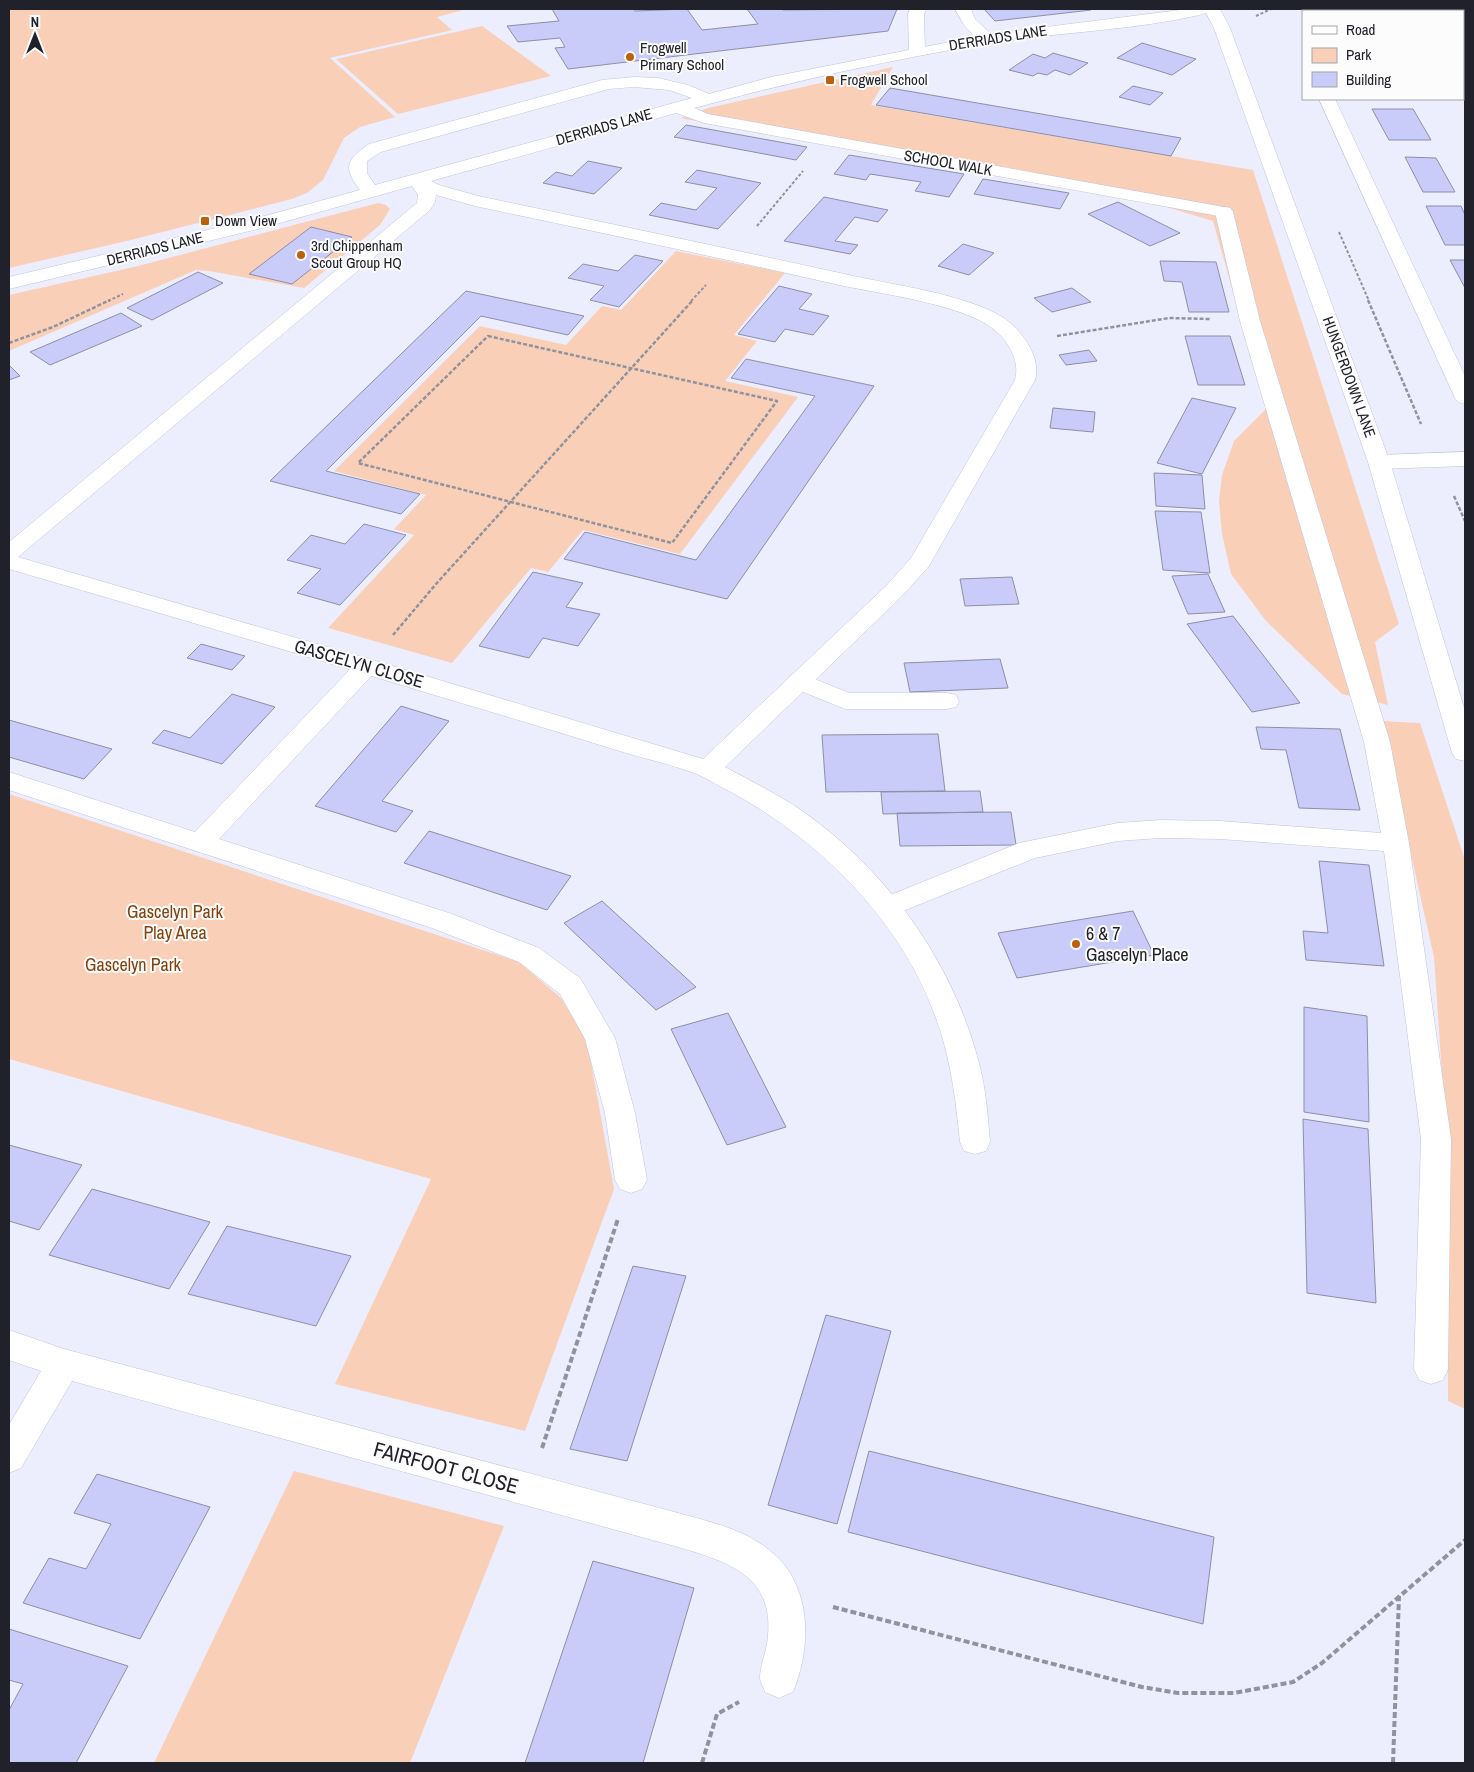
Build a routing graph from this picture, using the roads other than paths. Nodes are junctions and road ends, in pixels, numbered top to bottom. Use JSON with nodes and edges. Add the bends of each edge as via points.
{"nodes":[{"id":1,"x":918,"y":9,"type":"edge"},
{"id":2,"x":964,"y":9,"type":"edge"},
{"id":3,"x":1206,"y":9,"type":"edge"},
{"id":4,"x":1212,"y":9,"type":"edge"},
{"id":5,"x":987,"y":39,"type":"junction"},
{"id":6,"x":917,"y":52,"type":"junction"},
{"id":7,"x":706,"y":99,"type":"junction"},
{"id":8,"x":1327,"y":100,"type":"edge"},
{"id":9,"x":675,"y":107,"type":"junction"},
{"id":10,"x":416,"y":180,"type":"junction"},
{"id":11,"x":371,"y":192,"type":"junction"},
{"id":12,"x":474,"y":201,"type":"junction"},
{"id":13,"x":416,"y":213,"type":"junction"},
{"id":14,"x":9,"y":283,"type":"edge"},
{"id":15,"x":1465,"y":398,"type":"edge"},
{"id":16,"x":1465,"y":460,"type":"edge"},
{"id":17,"x":1379,"y":462,"type":"junction"},
{"id":18,"x":9,"y":554,"type":"edge"},
{"id":19,"x":9,"y":562,"type":"edge"},
{"id":20,"x":367,"y":666,"type":"junction"},
{"id":21,"x":800,"y":681,"type":"junction"},
{"id":22,"x":948,"y":701,"type":"dead end"},
{"id":23,"x":1465,"y":753,"type":"edge"},
{"id":24,"x":708,"y":769,"type":"junction"},
{"id":25,"x":9,"y":781,"type":"edge"},
{"id":26,"x":201,"y":842,"type":"junction"},
{"id":27,"x":1396,"y":842,"type":"junction"},
{"id":28,"x":888,"y":907,"type":"junction"},
{"id":29,"x":975,"y":1142,"type":"dead end"},
{"id":30,"x":631,"y":1180,"type":"road end"},
{"id":31,"x":9,"y":1345,"type":"edge"},
{"id":32,"x":64,"y":1364,"type":"junction"},
{"id":33,"x":1430,"y":1369,"type":"dead end"},
{"id":34,"x":9,"y":1457,"type":"edge"},
{"id":35,"x":779,"y":1679,"type":"road end"}],
"edges":[{"from":1,"to":6,"type":"street"},
{"from":2,"to":5,"type":"street","via":[[965,16]]},
{"from":3,"to":5,"type":"street","name":"DERRIADS LANE","via":[[1177,16]]},
{"from":4,"to":17,"type":"street","name":"HUNGERDOWN LANE","via":[[1222,28]]},
{"from":5,"to":6,"type":"street","name":"DERRIADS LANE"},
{"from":6,"to":7,"type":"street","name":"DERRIADS LANE"},
{"from":7,"to":9,"type":"street","name":"DERRIADS LANE"},
{"from":7,"to":11,"type":"street","via":[[664,83],[624,82],[400,140],[374,148],[358,159],[356,170]]},
{"from":8,"to":15,"type":"street"},
{"from":9,"to":10,"type":"street","name":"DERRIADS LANE"},
{"from":9,"to":27,"type":"street","name":"SCHOOL WALK","via":[[704,118],[1224,212],[1250,321],[1377,742]]},
{"from":10,"to":11,"type":"street","name":"DERRIADS LANE"},
{"from":10,"to":12,"type":"street","via":[[433,190]]},
{"from":10,"to":13,"type":"street","via":[[428,198]]},
{"from":11,"to":14,"type":"street","name":"DERRIADS LANE","via":[[207,236]]},
{"from":12,"to":13,"type":"street","via":[[441,202]]},
{"from":12,"to":21,"type":"street","via":[[957,305],[995,321],[1017,342],[1025,359],[1025,380],[920,561],[894,591]]},
{"from":13,"to":18,"type":"street"},
{"from":16,"to":17,"type":"street"},
{"from":17,"to":23,"type":"street","name":"HUNGERDOWN LANE"},
{"from":19,"to":20,"type":"street","name":"GASCELYN CLOSE"},
{"from":20,"to":24,"type":"street","name":"GASCELYN CLOSE"},
{"from":20,"to":26,"type":"street"},
{"from":21,"to":22,"type":"street","via":[[845,700]]},
{"from":21,"to":24,"type":"street"},
{"from":24,"to":28,"type":"street","name":"GASCELYN CLOSE","via":[[784,812],[823,841]]},
{"from":25,"to":26,"type":"street"},
{"from":26,"to":30,"type":"street","via":[[442,921],[529,956],[570,986],[600,1038],[620,1113]]},
{"from":27,"to":28,"type":"street","via":[[1220,830],[1118,832],[1030,850]]},
{"from":27,"to":33,"type":"street","via":[[1436,1138]]},
{"from":28,"to":29,"type":"street","name":"GASCELYN CLOSE","via":[[925,961],[955,1031],[971,1100]]},
{"from":31,"to":32,"type":"street","name":"FAIRFOOT CLOSE"},
{"from":32,"to":34,"type":"street"},
{"from":32,"to":35,"type":"street","name":"FAIRFOOT CLOSE","via":[[729,1546],[764,1567],[781,1594],[789,1625]]}]}
